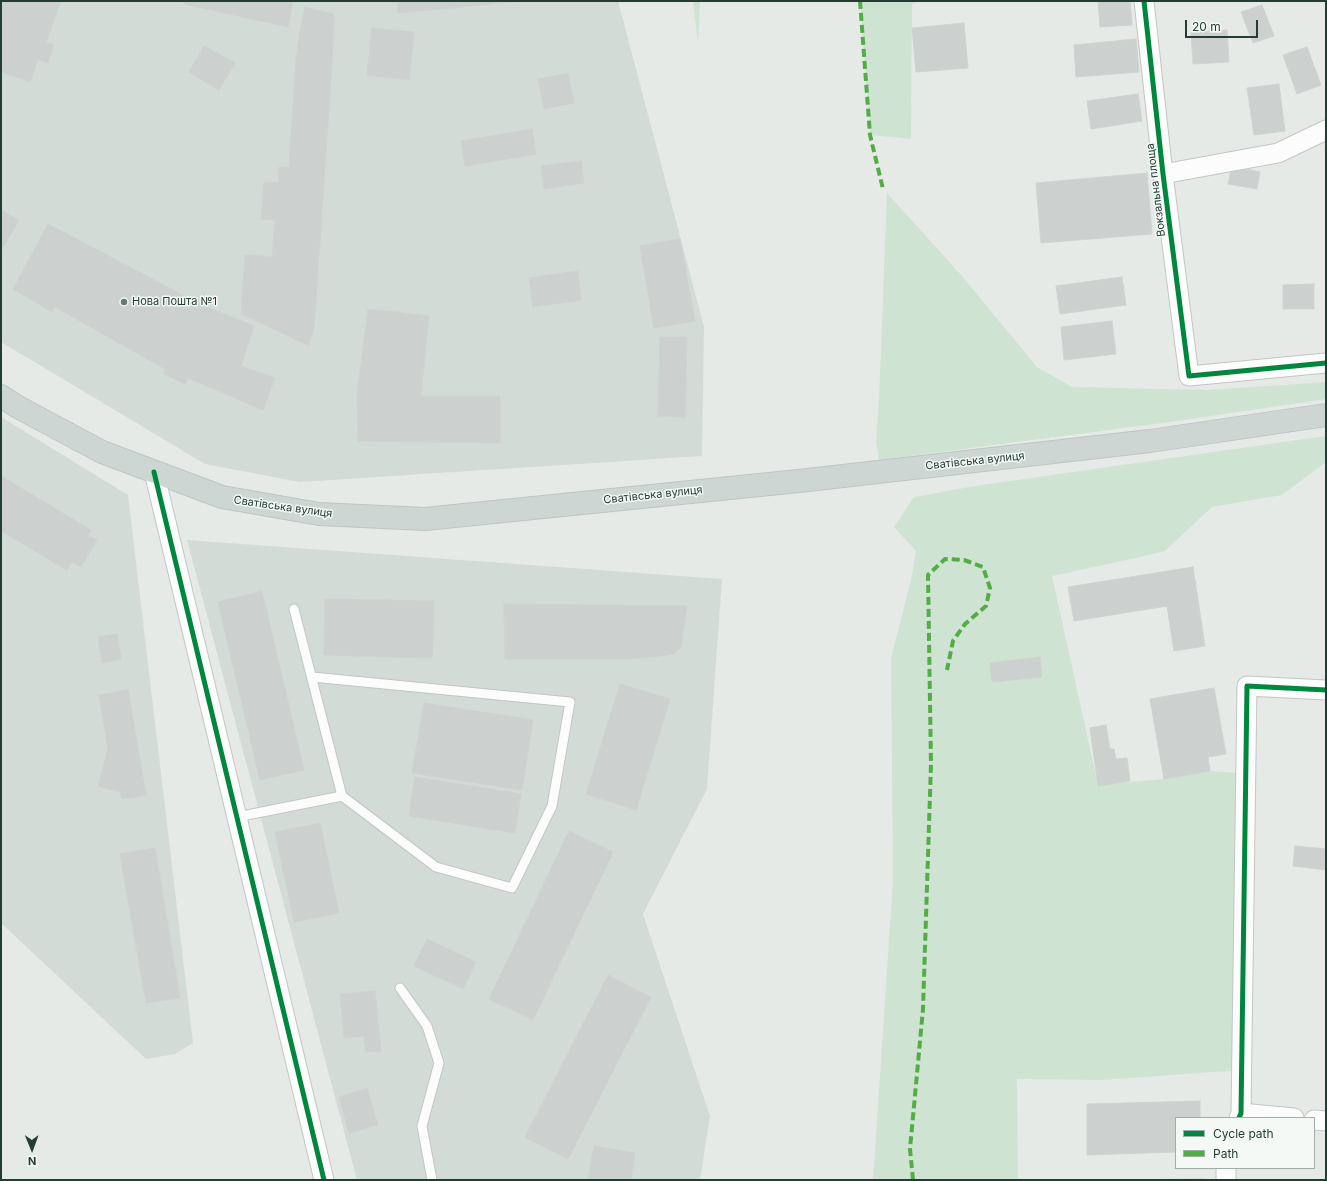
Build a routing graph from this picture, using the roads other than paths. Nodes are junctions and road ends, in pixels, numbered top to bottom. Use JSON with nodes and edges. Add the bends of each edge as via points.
{"nodes":[{"id":1,"x":1144,"y":1,"type":"edge"},
{"id":2,"x":1326,"y":130,"type":"edge"},
{"id":3,"x":1163,"y":174,"type":"junction"},
{"id":4,"x":1326,"y":363,"type":"edge"},
{"id":5,"x":1,"y":396,"type":"edge"},
{"id":6,"x":1326,"y":414,"type":"edge"},
{"id":7,"x":154,"y":472,"type":"junction"},
{"id":8,"x":294,"y":609,"type":"dead end"},
{"id":9,"x":312,"y":677,"type":"junction"},
{"id":10,"x":1326,"y":690,"type":"edge"},
{"id":11,"x":342,"y":796,"type":"junction"},
{"id":12,"x":237,"y":818,"type":"junction"},
{"id":13,"x":400,"y":988,"type":"dead end"},
{"id":14,"x":1240,"y":1116,"type":"edge"},
{"id":15,"x":1267,"y":1117,"type":"edge"},
{"id":16,"x":1315,"y":1120,"type":"edge"},
{"id":17,"x":1326,"y":1121,"type":"edge"},
{"id":18,"x":1226,"y":1169,"type":"edge"},
{"id":19,"x":324,"y":1180,"type":"edge"},
{"id":20,"x":432,"y":1180,"type":"edge"},
{"id":21,"x":1226,"y":1180,"type":"edge"}],
"edges":[{"from":1,"to":3,"type":"street","name":"Вокзальна площа"},
{"from":2,"to":3,"type":"street","via":[[1278,153]]},
{"from":3,"to":4,"type":"street","name":"Вокзальна площа","via":[[1190,376]]},
{"from":5,"to":7,"type":"main road","name":"Сватівська вулиця","via":[[102,452]]},
{"from":6,"to":7,"type":"main road","name":"Сватівська вулиця","via":[[1150,441],[424,519],[319,514],[222,498]]},
{"from":7,"to":12,"type":"street"},
{"from":8,"to":9,"type":"lane"},
{"from":9,"to":11,"type":"lane"},
{"from":9,"to":11,"type":"lane","via":[[570,702],[552,806],[512,888],[436,867]]},
{"from":10,"to":14,"type":"street","via":[[1247,686]]},
{"from":11,"to":12,"type":"lane"},
{"from":12,"to":19,"type":"street"},
{"from":13,"to":20,"type":"lane","via":[[427,1026],[439,1063],[422,1126]]},
{"from":14,"to":15,"type":"street"},
{"from":16,"to":17,"type":"street"},
{"from":18,"to":21,"type":"street"}]}
